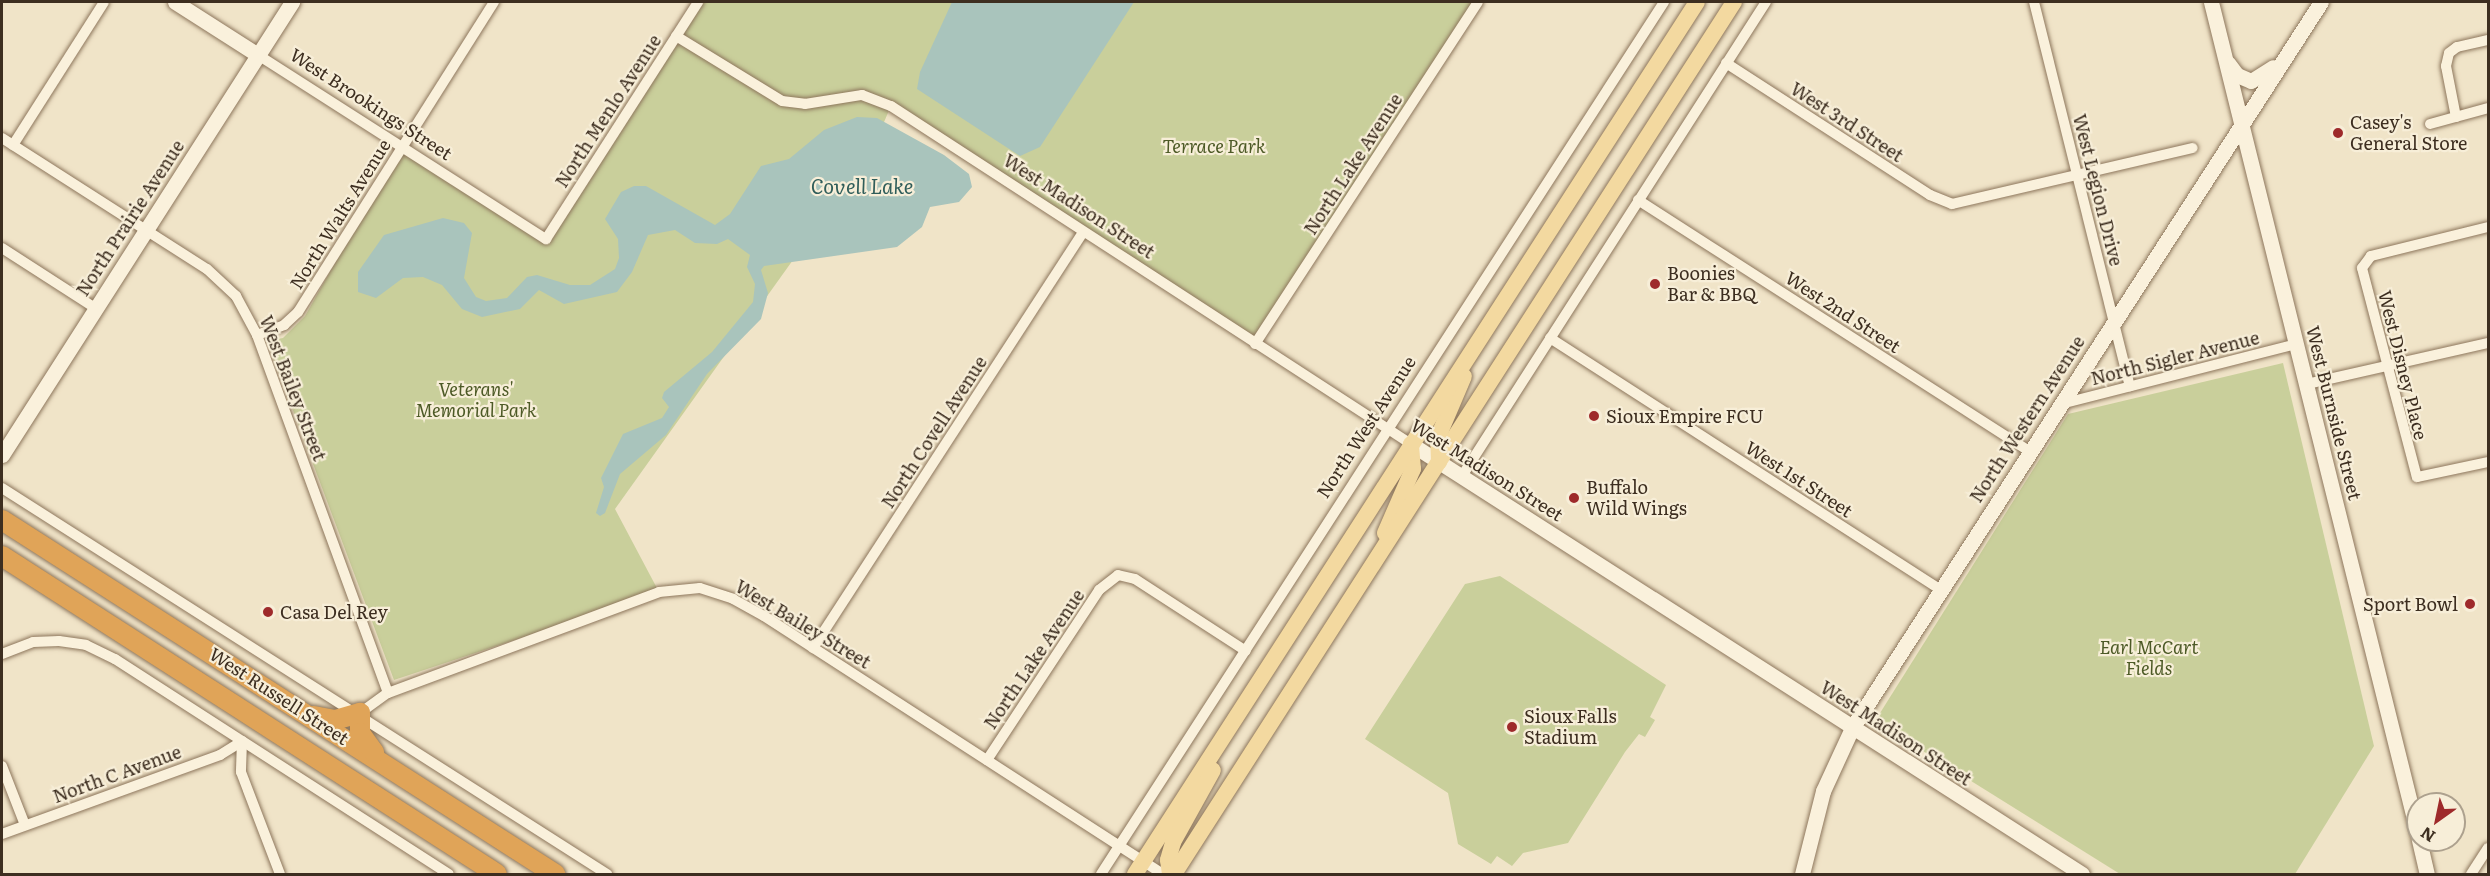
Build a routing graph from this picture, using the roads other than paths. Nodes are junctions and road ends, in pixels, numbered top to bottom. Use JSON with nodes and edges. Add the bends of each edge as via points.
{"nodes":[{"id":1,"x":104,"y":2,"type":"edge"},
{"id":2,"x":175,"y":2,"type":"edge"},
{"id":3,"x":292,"y":2,"type":"edge"},
{"id":4,"x":494,"y":2,"type":"edge"},
{"id":5,"x":698,"y":2,"type":"edge"},
{"id":6,"x":1478,"y":2,"type":"edge"},
{"id":7,"x":1664,"y":2,"type":"edge"},
{"id":8,"x":1697,"y":2,"type":"edge"},
{"id":9,"x":1734,"y":2,"type":"edge"},
{"id":10,"x":1766,"y":2,"type":"edge"},
{"id":11,"x":2034,"y":2,"type":"edge"},
{"id":12,"x":2211,"y":2,"type":"edge"},
{"id":13,"x":2321,"y":2,"type":"edge"},
{"id":14,"x":676,"y":36,"type":"junction"},
{"id":15,"x":2488,"y":40,"type":"edge"},
{"id":16,"x":2290,"y":50,"type":"junction"},
{"id":17,"x":258,"y":55,"type":"junction"},
{"id":18,"x":2225,"y":56,"type":"junction"},
{"id":19,"x":1726,"y":63,"type":"junction"},
{"id":20,"x":2488,"y":108,"type":"edge"},
{"id":21,"x":2456,"y":117,"type":"junction"},
{"id":22,"x":2243,"y":123,"type":"junction"},
{"id":23,"x":2430,"y":124,"type":"dead end"},
{"id":24,"x":2,"y":138,"type":"edge"},
{"id":25,"x":13,"y":145,"type":"junction"},
{"id":26,"x":401,"y":147,"type":"junction"},
{"id":27,"x":2193,"y":148,"type":"dead end"},
{"id":28,"x":2077,"y":175,"type":"junction"},
{"id":29,"x":1638,"y":200,"type":"junction"},
{"id":30,"x":2488,"y":227,"type":"edge"},
{"id":31,"x":146,"y":230,"type":"junction"},
{"id":32,"x":1083,"y":233,"type":"junction"},
{"id":33,"x":546,"y":239,"type":"joint"},
{"id":34,"x":2,"y":248,"type":"edge"},
{"id":35,"x":95,"y":308,"type":"junction"},
{"id":36,"x":2114,"y":322,"type":"junction"},
{"id":37,"x":257,"y":335,"type":"junction"},
{"id":38,"x":1550,"y":338,"type":"junction"},
{"id":39,"x":2488,"y":343,"type":"edge"},
{"id":40,"x":1255,"y":344,"type":"junction"},
{"id":41,"x":2297,"y":344,"type":"junction"},
{"id":42,"x":1471,"y":352,"type":"junction"},
{"id":43,"x":2386,"y":368,"type":"junction"},
{"id":44,"x":2307,"y":384,"type":"junction"},
{"id":45,"x":2130,"y":386,"type":"junction"},
{"id":46,"x":2061,"y":404,"type":"junction"},
{"id":47,"x":1387,"y":430,"type":"junction"},
{"id":48,"x":1411,"y":444,"type":"junction"},
{"id":49,"x":2030,"y":452,"type":"junction"},
{"id":50,"x":2,"y":455,"type":"edge"},
{"id":51,"x":1439,"y":462,"type":"junction"},
{"id":52,"x":2488,"y":462,"type":"edge"},
{"id":53,"x":1462,"y":476,"type":"junction"},
{"id":54,"x":2,"y":488,"type":"edge"},
{"id":55,"x":2,"y":520,"type":"edge"},
{"id":56,"x":2,"y":556,"type":"edge"},
{"id":57,"x":1377,"y":559,"type":"junction"},
{"id":58,"x":1940,"y":590,"type":"junction"},
{"id":59,"x":813,"y":648,"type":"junction"},
{"id":60,"x":1245,"y":651,"type":"junction"},
{"id":61,"x":2,"y":654,"type":"edge"},
{"id":62,"x":388,"y":693,"type":"junction"},
{"id":63,"x":298,"y":709,"type":"junction"},
{"id":64,"x":360,"y":713,"type":"junction"},
{"id":65,"x":1238,"y":715,"type":"junction"},
{"id":66,"x":1852,"y":728,"type":"junction"},
{"id":67,"x":242,"y":741,"type":"junction"},
{"id":68,"x":987,"y":760,"type":"junction"},
{"id":69,"x":2,"y":766,"type":"edge"},
{"id":70,"x":411,"y":782,"type":"junction"},
{"id":71,"x":2407,"y":792,"type":"edge"},
{"id":72,"x":25,"y":825,"type":"junction"},
{"id":73,"x":2,"y":834,"type":"edge"},
{"id":74,"x":1120,"y":846,"type":"junction"},
{"id":75,"x":2488,"y":848,"type":"edge"},
{"id":76,"x":2422,"y":852,"type":"edge"},
{"id":77,"x":1141,"y":870,"type":"edge"},
{"id":78,"x":275,"y":873,"type":"edge"},
{"id":79,"x":449,"y":874,"type":"edge"},
{"id":80,"x":497,"y":874,"type":"edge"},
{"id":81,"x":555,"y":874,"type":"edge"},
{"id":82,"x":607,"y":874,"type":"edge"},
{"id":83,"x":1101,"y":874,"type":"edge"},
{"id":84,"x":1163,"y":874,"type":"edge"},
{"id":85,"x":1172,"y":874,"type":"edge"},
{"id":86,"x":1802,"y":874,"type":"edge"},
{"id":87,"x":2082,"y":874,"type":"edge"},
{"id":88,"x":2427,"y":874,"type":"edge"},
{"id":89,"x":2471,"y":874,"type":"edge"}],
"edges":[{"from":1,"to":25,"type":"street"},
{"from":2,"to":17,"type":"street","name":"West Brookings Street"},
{"from":3,"to":17,"type":"street","name":"North Prairie Avenue"},
{"from":4,"to":26,"type":"street","name":"North Walts Avenue"},
{"from":5,"to":14,"type":"street","name":"North Menlo Avenue"},
{"from":6,"to":40,"type":"street","name":"North Lake Avenue"},
{"from":7,"to":47,"type":"street","name":"North West Avenue"},
{"from":8,"to":42,"type":"main road"},
{"from":9,"to":51,"type":"main road"},
{"from":10,"to":19,"type":"street"},
{"from":11,"to":28,"type":"street","name":"West Legion Drive"},
{"from":12,"to":18,"type":"street","name":"West Burnside Street"},
{"from":13,"to":16,"type":"street","name":"North Western Avenue"},
{"from":14,"to":32,"type":"street","name":"West Madison Street","via":[[782,101],[805,104],[848,96],[876,99]]},
{"from":14,"to":33,"type":"street","name":"North Menlo Avenue"},
{"from":15,"to":21,"type":"street","via":[[2457,47],[2449,53],[2446,66]]},
{"from":16,"to":18,"type":"street","via":[[2262,77],[2251,81],[2232,70]]},
{"from":16,"to":22,"type":"street","name":"North Western Avenue"},
{"from":17,"to":26,"type":"street","name":"West Brookings Street"},
{"from":17,"to":31,"type":"street","name":"North Prairie Avenue"},
{"from":18,"to":22,"type":"street","name":"West Burnside Street"},
{"from":19,"to":28,"type":"street","name":"West 3rd Street","via":[[1930,195],[1952,204]]},
{"from":19,"to":29,"type":"street"},
{"from":20,"to":21,"type":"street"},
{"from":21,"to":23,"type":"street"},
{"from":22,"to":36,"type":"street","name":"North Western Avenue"},
{"from":22,"to":41,"type":"street","name":"West Burnside Street"},
{"from":24,"to":25,"type":"street","name":"West Bailey Street"},
{"from":25,"to":31,"type":"street","name":"West Bailey Street"},
{"from":26,"to":33,"type":"street","name":"West Brookings Street"},
{"from":26,"to":37,"type":"street","name":"North Walts Avenue","via":[[297,312],[284,325]]},
{"from":27,"to":28,"type":"street"},
{"from":28,"to":36,"type":"street","name":"West Legion Drive"},
{"from":29,"to":38,"type":"street"},
{"from":29,"to":49,"type":"street","name":"West 2nd Street"},
{"from":30,"to":43,"type":"street","name":"West Disney Place","via":[[2365,260],[2362,268]]},
{"from":31,"to":35,"type":"street","name":"North Prairie Avenue"},
{"from":31,"to":37,"type":"street","name":"West Bailey Street","via":[[223,282],[236,296]]},
{"from":32,"to":40,"type":"street","name":"West Madison Street"},
{"from":32,"to":59,"type":"street","name":"North Covell Avenue"},
{"from":34,"to":35,"type":"street"},
{"from":35,"to":50,"type":"street","name":"North Prairie Avenue"},
{"from":36,"to":45,"type":"street","name":"West Legion Drive"},
{"from":36,"to":46,"type":"street","name":"North Western Avenue"},
{"from":37,"to":62,"type":"street","name":"West Bailey Street"},
{"from":38,"to":53,"type":"street"},
{"from":38,"to":58,"type":"street","name":"West 1st Street"},
{"from":39,"to":43,"type":"street"},
{"from":40,"to":47,"type":"street","name":"West Madison Street"},
{"from":41,"to":44,"type":"street","name":"West Burnside Street"},
{"from":41,"to":45,"type":"street","name":"North Sigler Avenue"},
{"from":42,"to":48,"type":"main road"},
{"from":42,"to":51,"type":"main road","via":[[1438,437]]},
{"from":43,"to":44,"type":"street"},
{"from":43,"to":52,"type":"street","name":"West Disney Place","via":[[2417,477]]},
{"from":44,"to":71,"type":"street","name":"West Burnside Street"},
{"from":45,"to":46,"type":"street","name":"North Sigler Avenue"},
{"from":46,"to":49,"type":"street","name":"North Western Avenue"},
{"from":47,"to":48,"type":"street","name":"West Madison Street"},
{"from":47,"to":60,"type":"street","name":"North West Avenue"},
{"from":48,"to":51,"type":"street","name":"West Madison Street"},
{"from":48,"to":57,"type":"main road","via":[[1413,469]]},
{"from":48,"to":65,"type":"main road"},
{"from":49,"to":58,"type":"street","name":"North Western Avenue"},
{"from":51,"to":53,"type":"street","name":"West Madison Street"},
{"from":51,"to":57,"type":"main road"},
{"from":53,"to":66,"type":"street","name":"West Madison Street"},
{"from":54,"to":64,"type":"street","name":"West Russell Street"},
{"from":55,"to":63,"type":"highway","name":"West Russell Street"},
{"from":56,"to":80,"type":"highway","name":"West Russell Street"},
{"from":57,"to":85,"type":"main road"},
{"from":58,"to":66,"type":"street","name":"North Western Avenue"},
{"from":59,"to":62,"type":"street","name":"West Bailey Street","via":[[733,599],[712,590],[678,587]]},
{"from":59,"to":68,"type":"street","name":"West Bailey Street"},
{"from":60,"to":68,"type":"street","name":"North Lake Avenue","via":[[1135,579],[1118,575],[1111,578]]},
{"from":60,"to":74,"type":"street","name":"North West Avenue"},
{"from":61,"to":67,"type":"street","via":[[33,642],[86,645],[115,659]]},
{"from":62,"to":64,"type":"street","name":"West Bailey Street"},
{"from":63,"to":64,"type":"highway","via":[[335,720]]},
{"from":63,"to":70,"type":"highway","name":"West Russell Street"},
{"from":64,"to":70,"type":"highway","via":[[363,740]]},
{"from":64,"to":82,"type":"street","name":"West Russell Street"},
{"from":65,"to":77,"type":"main road"},
{"from":65,"to":85,"type":"main road","via":[[1220,758],[1173,842],[1168,860]]},
{"from":66,"to":86,"type":"street","name":"North Western Avenue","via":[[1823,791]]},
{"from":66,"to":87,"type":"street","name":"West Madison Street"},
{"from":67,"to":72,"type":"street","name":"North C Avenue","via":[[220,755]]},
{"from":67,"to":78,"type":"street","via":[[241,772]]},
{"from":67,"to":79,"type":"street"},
{"from":68,"to":74,"type":"street","name":"West Bailey Street"},
{"from":69,"to":72,"type":"street"},
{"from":70,"to":81,"type":"highway","name":"West Russell Street"},
{"from":72,"to":73,"type":"street","name":"North C Avenue"},
{"from":74,"to":77,"type":"street","name":"West Bailey Street"},
{"from":74,"to":83,"type":"street","name":"North West Avenue"},
{"from":75,"to":89,"type":"street"},
{"from":76,"to":88,"type":"street"},
{"from":77,"to":84,"type":"street","name":"West Bailey Street"}]}
